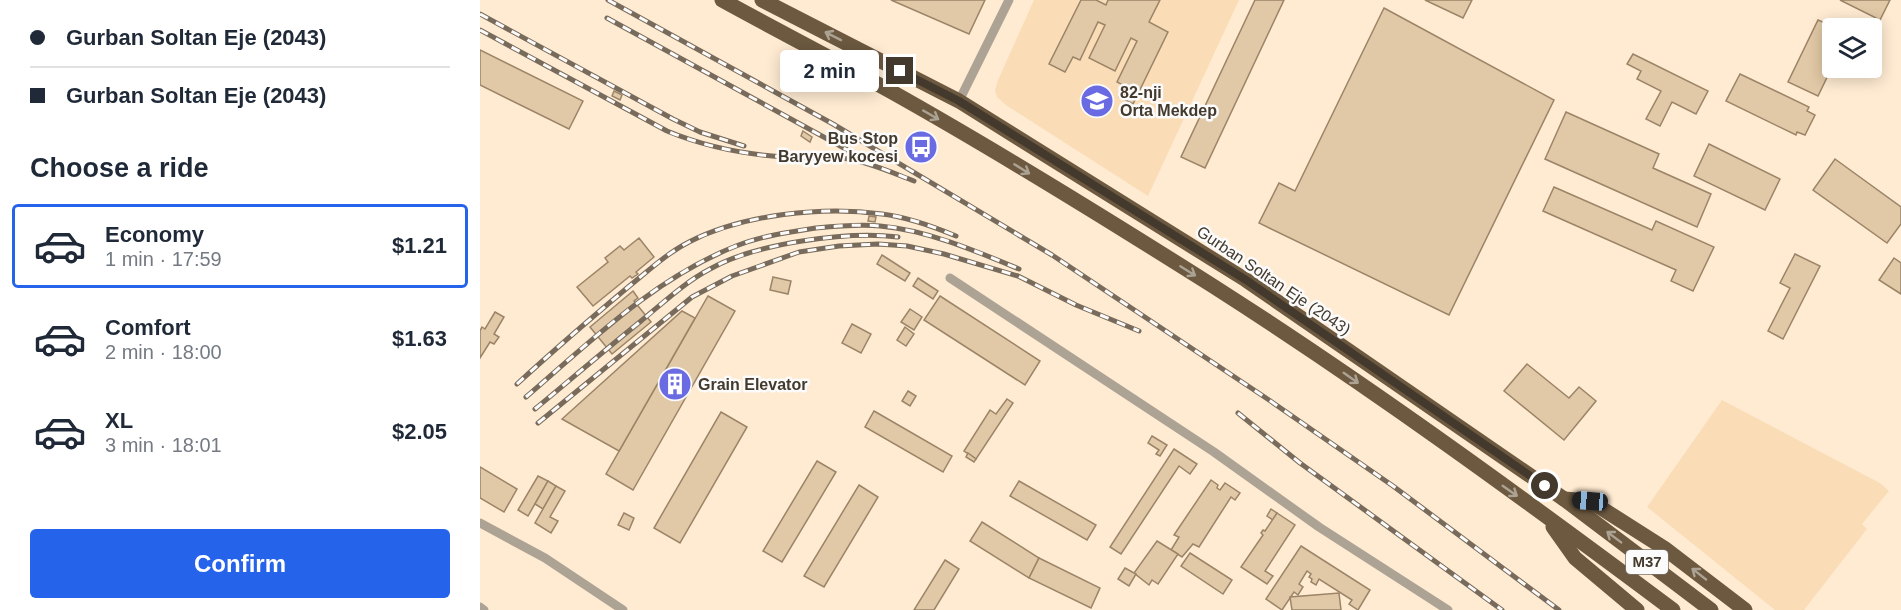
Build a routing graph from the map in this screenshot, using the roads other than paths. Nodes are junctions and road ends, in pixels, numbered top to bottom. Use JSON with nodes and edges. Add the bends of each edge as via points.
{"nodes":[{"id":1,"x":722,"y":0,"type":"edge"},
{"id":2,"x":762,"y":0,"type":"edge"},
{"id":3,"x":1009,"y":0,"type":"edge"},
{"id":4,"x":959,"y":101,"type":"junction"},
{"id":5,"x":950,"y":278,"type":"dead end"},
{"id":6,"x":1564,"y":499,"type":"junction"},
{"id":7,"x":1544,"y":514,"type":"junction"},
{"id":8,"x":480,"y":523,"type":"edge"},
{"id":9,"x":480,"y":608,"type":"edge"},
{"id":10,"x":484,"y":610,"type":"edge"},
{"id":11,"x":623,"y":610,"type":"edge"},
{"id":12,"x":1448,"y":610,"type":"edge"},
{"id":13,"x":1636,"y":610,"type":"edge"},
{"id":14,"x":1673,"y":610,"type":"edge"},
{"id":15,"x":1712,"y":610,"type":"edge"},
{"id":16,"x":1745,"y":610,"type":"edge"}],
"edges":[{"from":1,"to":7,"type":"highway","number":"M37","one_way":true,"via":[[972,138],[1212,286]]},
{"from":4,"to":2,"type":"highway","name":"Gurban Soltan Eje (2043)","number":"M37","one_way":true},
{"from":3,"to":4,"type":"street"},
{"from":4,"to":6,"type":"highway","name":"Gurban Soltan Eje (2043)","number":"M37","via":[[1246,280]]},
{"from":5,"to":12,"type":"street"},
{"from":15,"to":6,"type":"highway","name":"Gurban Soltan Eje (2043)","number":"M37","one_way":true},
{"from":16,"to":6,"type":"highway","one_way":true,"via":[[1664,548],[1590,501]]},
{"from":7,"to":13,"type":"highway","via":[[1575,558]]},
{"from":7,"to":14,"type":"highway","number":"M37"},
{"from":8,"to":11,"type":"street","via":[[544,558]]},
{"from":9,"to":10,"type":"street"}]}
